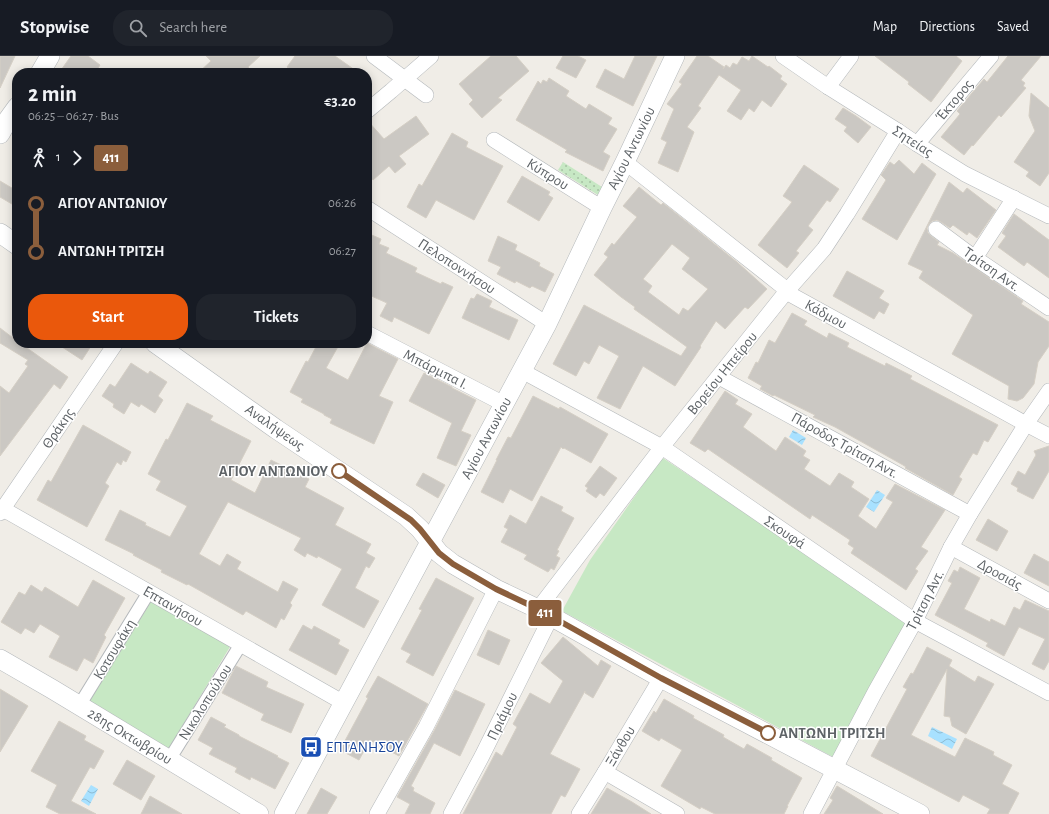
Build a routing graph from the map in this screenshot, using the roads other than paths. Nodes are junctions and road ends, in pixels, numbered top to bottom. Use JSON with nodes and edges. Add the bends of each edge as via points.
{"nodes":[{"id":1,"x":36,"y":56,"type":"edge"},
{"id":2,"x":50,"y":56,"type":"edge"},
{"id":3,"x":374,"y":56,"type":"edge"},
{"id":4,"x":431,"y":56,"type":"edge"},
{"id":5,"x":675,"y":56,"type":"edge"},
{"id":6,"x":783,"y":56,"type":"edge"},
{"id":7,"x":851,"y":56,"type":"edge"},
{"id":8,"x":991,"y":56,"type":"edge"},
{"id":9,"x":30,"y":68,"type":"edge"},
{"id":10,"x":43,"y":68,"type":"edge"},
{"id":11,"x":405,"y":79,"type":"junction"},
{"id":12,"x":828,"y":88,"type":"junction"},
{"id":13,"x":426,"y":96,"type":"dead end"},
{"id":14,"x":372,"y":107,"type":"edge"},
{"id":15,"x":898,"y":131,"type":"junction"},
{"id":16,"x":494,"y":140,"type":"dead end"},
{"id":17,"x":917,"y":144,"type":"junction"},
{"id":18,"x":625,"y":162,"type":"junction"},
{"id":19,"x":1014,"y":198,"type":"junction"},
{"id":20,"x":602,"y":208,"type":"junction"},
{"id":21,"x":372,"y":211,"type":"edge"},
{"id":22,"x":1049,"y":216,"type":"edge"},
{"id":23,"x":936,"y":229,"type":"dead end"},
{"id":24,"x":0,"y":233,"type":"edge"},
{"id":25,"x":12,"y":241,"type":"edge"},
{"id":26,"x":975,"y":258,"type":"junction"},
{"id":27,"x":786,"y":292,"type":"junction"},
{"id":28,"x":1049,"y":308,"type":"edge"},
{"id":29,"x":547,"y":324,"type":"junction"},
{"id":30,"x":372,"y":336,"type":"edge"},
{"id":31,"x":113,"y":348,"type":"edge"},
{"id":32,"x":162,"y":348,"type":"edge"},
{"id":33,"x":522,"y":371,"type":"junction"},
{"id":34,"x":719,"y":377,"type":"junction"},
{"id":35,"x":1049,"y":391,"type":"edge"},
{"id":36,"x":504,"y":404,"type":"junction"},
{"id":37,"x":1026,"y":424,"type":"junction"},
{"id":38,"x":1049,"y":436,"type":"edge"},
{"id":39,"x":662,"y":447,"type":"junction"},
{"id":40,"x":1,"y":511,"type":"edge"},
{"id":41,"x":970,"y":514,"type":"junction"},
{"id":42,"x":430,"y":542,"type":"junction"},
{"id":43,"x":952,"y":548,"type":"junction"},
{"id":44,"x":496,"y":589,"type":"junction"},
{"id":45,"x":149,"y":592,"type":"junction"},
{"id":46,"x":1049,"y":600,"type":"edge"},
{"id":47,"x":544,"y":613,"type":"junction"},
{"id":48,"x":915,"y":621,"type":"junction"},
{"id":49,"x":240,"y":644,"type":"junction"},
{"id":50,"x":0,"y":659,"type":"edge"},
{"id":51,"x":661,"y":678,"type":"junction"},
{"id":52,"x":1049,"y":694,"type":"edge"},
{"id":53,"x":344,"y":703,"type":"junction"},
{"id":54,"x":79,"y":706,"type":"junction"},
{"id":55,"x":169,"y":760,"type":"junction"},
{"id":56,"x":835,"y":770,"type":"junction"},
{"id":57,"x":605,"y":772,"type":"junction"},
{"id":58,"x":259,"y":814,"type":"edge"},
{"id":59,"x":284,"y":814,"type":"edge"},
{"id":60,"x":377,"y":814,"type":"edge"},
{"id":61,"x":451,"y":814,"type":"edge"},
{"id":62,"x":579,"y":814,"type":"edge"},
{"id":63,"x":677,"y":814,"type":"edge"},
{"id":64,"x":811,"y":814,"type":"edge"},
{"id":65,"x":920,"y":814,"type":"edge"}],
"edges":[{"from":1,"to":9,"type":"street"},
{"from":2,"to":10,"type":"street"},
{"from":3,"to":11,"type":"street"},
{"from":4,"to":11,"type":"street"},
{"from":5,"to":18,"type":"street","name":"Αγίου Αντωνίου"},
{"from":6,"to":12,"type":"street","name":"Σητείας"},
{"from":7,"to":12,"type":"street"},
{"from":8,"to":17,"type":"street","name":"Έκτορος"},
{"from":11,"to":13,"type":"street"},
{"from":11,"to":14,"type":"street"},
{"from":12,"to":15,"type":"street","name":"Σητείας"},
{"from":15,"to":17,"type":"street","name":"Σητείας"},
{"from":15,"to":27,"type":"street","name":"Βορείου Ηπείρου","via":[[824,249]]},
{"from":16,"to":20,"type":"street","name":"Κύπρου"},
{"from":17,"to":19,"type":"street","name":"Σητείας","via":[[965,174]]},
{"from":18,"to":20,"type":"street","name":"Αγίου Αντωνίου"},
{"from":18,"to":27,"type":"street","name":"Κάδμου","via":[[782,286]]},
{"from":19,"to":22,"type":"street","name":"Σητείας"},
{"from":19,"to":26,"type":"street"},
{"from":20,"to":29,"type":"street","name":"Αγίου Αντωνίου"},
{"from":21,"to":29,"type":"street","name":"Πελοποννήσου"},
{"from":23,"to":26,"type":"street","name":"Τρίτση Αντ."},
{"from":24,"to":25,"type":"street"},
{"from":26,"to":28,"type":"street","name":"Τρίτση Αντ."},
{"from":27,"to":34,"type":"street","name":"Βορείου Ηπείρου"},
{"from":27,"to":37,"type":"street","name":"Κάδμου"},
{"from":29,"to":33,"type":"street","name":"Αγίου Αντωνίου"},
{"from":30,"to":36,"type":"street","name":"Μπάρμπα Ι."},
{"from":31,"to":40,"type":"street","name":"Θράκης"},
{"from":32,"to":42,"type":"street","name":"Αναλήψεως","via":[[276,429],[406,516]]},
{"from":33,"to":36,"type":"street","name":"Αγίου Αντωνίου"},
{"from":33,"to":39,"type":"street","name":"Σκουφά"},
{"from":34,"to":39,"type":"street","name":"Βορείου Ηπείρου"},
{"from":34,"to":41,"type":"street","name":"Πάροδος Τρίτση Αντ."},
{"from":35,"to":37,"type":"street","name":"Τρίτση Αντ."},
{"from":36,"to":42,"type":"street","name":"Αγίου Αντωνίου"},
{"from":37,"to":38,"type":"street","name":"Κάδμου"},
{"from":37,"to":41,"type":"street","name":"Τρίτση Αντ."},
{"from":39,"to":47,"type":"street","name":"Βορείου Ηπείρου"},
{"from":39,"to":48,"type":"street","name":"Σκουφά"},
{"from":40,"to":45,"type":"street","name":"Επτανήσου"},
{"from":41,"to":43,"type":"street","name":"Τρίτση Αντ."},
{"from":42,"to":44,"type":"street","name":"Αναλήψεως","via":[[449,561]]},
{"from":42,"to":53,"type":"street","name":"Αγίου Αντωνίου"},
{"from":43,"to":46,"type":"street","name":"Δροσιάς"},
{"from":43,"to":48,"type":"street","name":"Τρίτση Αντ."},
{"from":44,"to":47,"type":"street","name":"Αναλήψεως"},
{"from":44,"to":60,"type":"street","via":[[426,727]]},
{"from":45,"to":49,"type":"street","name":"Επτανήσου"},
{"from":45,"to":54,"type":"street","name":"Κοτσυφάκη"},
{"from":47,"to":51,"type":"street","name":"Αναλήψεως"},
{"from":47,"to":61,"type":"street","name":"Πριάμου","via":[[482,756]]},
{"from":48,"to":52,"type":"street","name":"Σκουφά"},
{"from":48,"to":56,"type":"street","name":"Τρίτση Αντ."},
{"from":49,"to":53,"type":"street","name":"Επτανήσου"},
{"from":49,"to":55,"type":"street","name":"Νικολοπούλου"},
{"from":50,"to":54,"type":"street","name":"28ης Οκτωβρίου"},
{"from":51,"to":56,"type":"street","name":"Αναλήψεως"},
{"from":51,"to":57,"type":"street","name":"Ξάνθου"},
{"from":53,"to":59,"type":"street","name":"Αγίου Αντωνίου"},
{"from":54,"to":55,"type":"street","name":"28ης Οκτωβρίου"},
{"from":55,"to":58,"type":"street","name":"28ης Οκτωβρίου"},
{"from":56,"to":64,"type":"street","name":"Τρίτση Αντ."},
{"from":56,"to":65,"type":"street","name":"Αναλήψεως"},
{"from":57,"to":62,"type":"street","name":"Ξάνθου"},
{"from":57,"to":63,"type":"street"}]}
